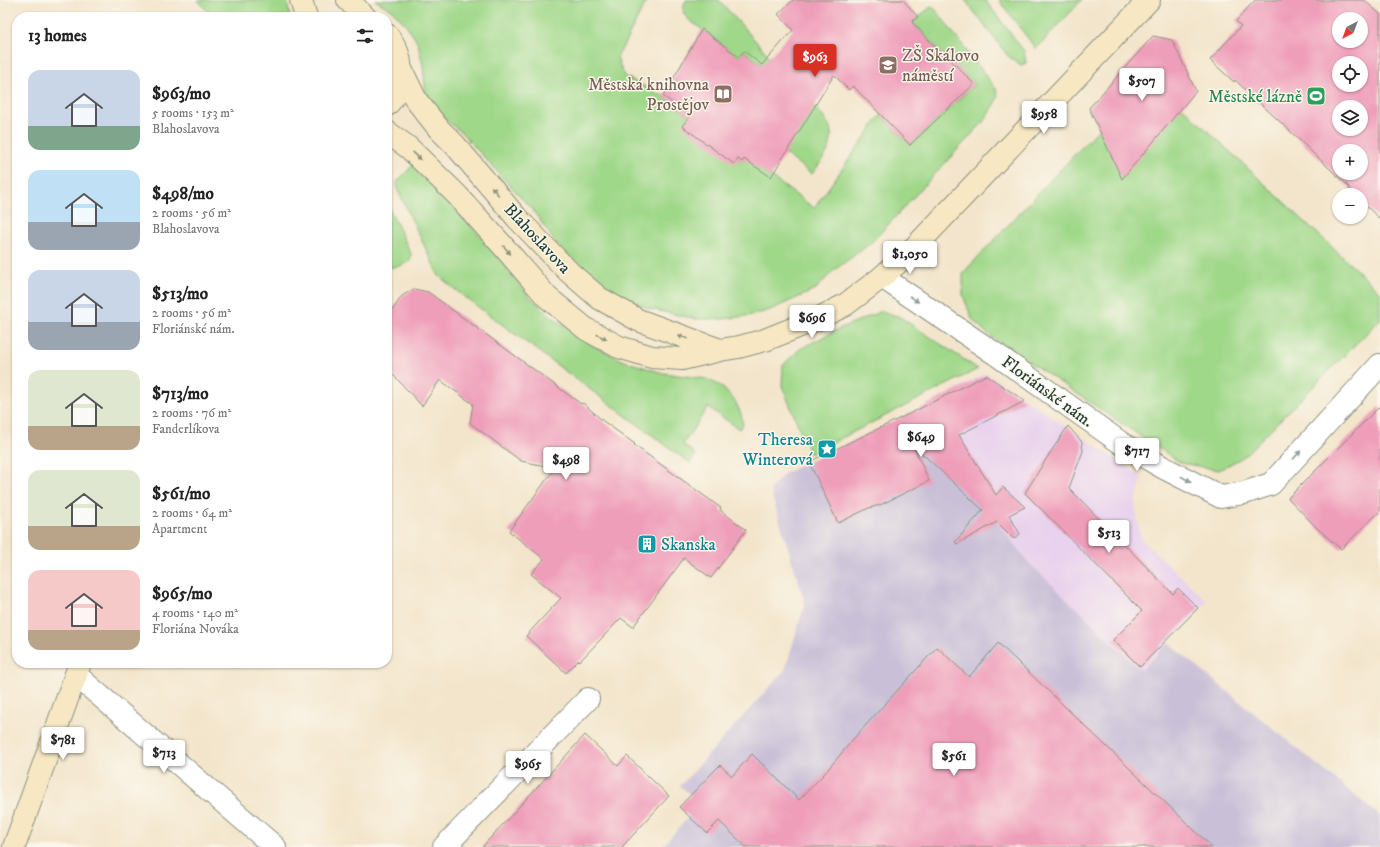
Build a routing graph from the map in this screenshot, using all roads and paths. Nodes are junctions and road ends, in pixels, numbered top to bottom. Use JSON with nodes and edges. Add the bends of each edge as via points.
{"nodes":[{"id":1,"x":301,"y":0,"type":"edge"},
{"id":2,"x":348,"y":0,"type":"edge"},
{"id":3,"x":1149,"y":0,"type":"edge"},
{"id":4,"x":305,"y":12,"type":"edge"},
{"id":5,"x":360,"y":12,"type":"edge"},
{"id":6,"x":392,"y":43,"type":"edge"},
{"id":7,"x":401,"y":69,"type":"junction"},
{"id":8,"x":392,"y":99,"type":"edge"},
{"id":9,"x":392,"y":136,"type":"edge"},
{"id":10,"x":882,"y":277,"type":"junction"},
{"id":11,"x":720,"y":350,"type":"junction"},
{"id":12,"x":1380,"y":365,"type":"edge"},
{"id":13,"x":78,"y":669,"type":"edge"},
{"id":14,"x":588,"y":699,"type":"dead end"},
{"id":15,"x":14,"y":847,"type":"edge"},
{"id":16,"x":275,"y":847,"type":"edge"},
{"id":17,"x":444,"y":847,"type":"edge"}],
"edges":[{"from":1,"to":4,"type":"main road"},
{"from":2,"to":5,"type":"main road"},
{"from":3,"to":10,"type":"main road","name":"Blahoslavova","via":[[915,247]]},
{"from":6,"to":7,"type":"main road"},
{"from":7,"to":8,"type":"main road","via":[[399,86]]},
{"from":11,"to":7,"type":"main road","name":"Blahoslavova","one_way":true,"via":[[638,320],[599,298],[575,278],[517,218],[439,129],[416,100]]},
{"from":9,"to":11,"type":"main road","name":"Blahoslavova","one_way":true,"via":[[440,178],[547,297],[586,329],[620,347],[652,357],[682,359]]},
{"from":10,"to":11,"type":"main road","name":"Blahoslavova","via":[[845,305],[817,319],[765,340]]},
{"from":10,"to":12,"type":"street","name":"Floriánské nám.","one_way":true,"via":[[997,354],[1124,445],[1221,497],[1271,484]]},
{"from":13,"to":15,"type":"main road"},
{"from":13,"to":16,"type":"street"},
{"from":14,"to":17,"type":"street"}]}
